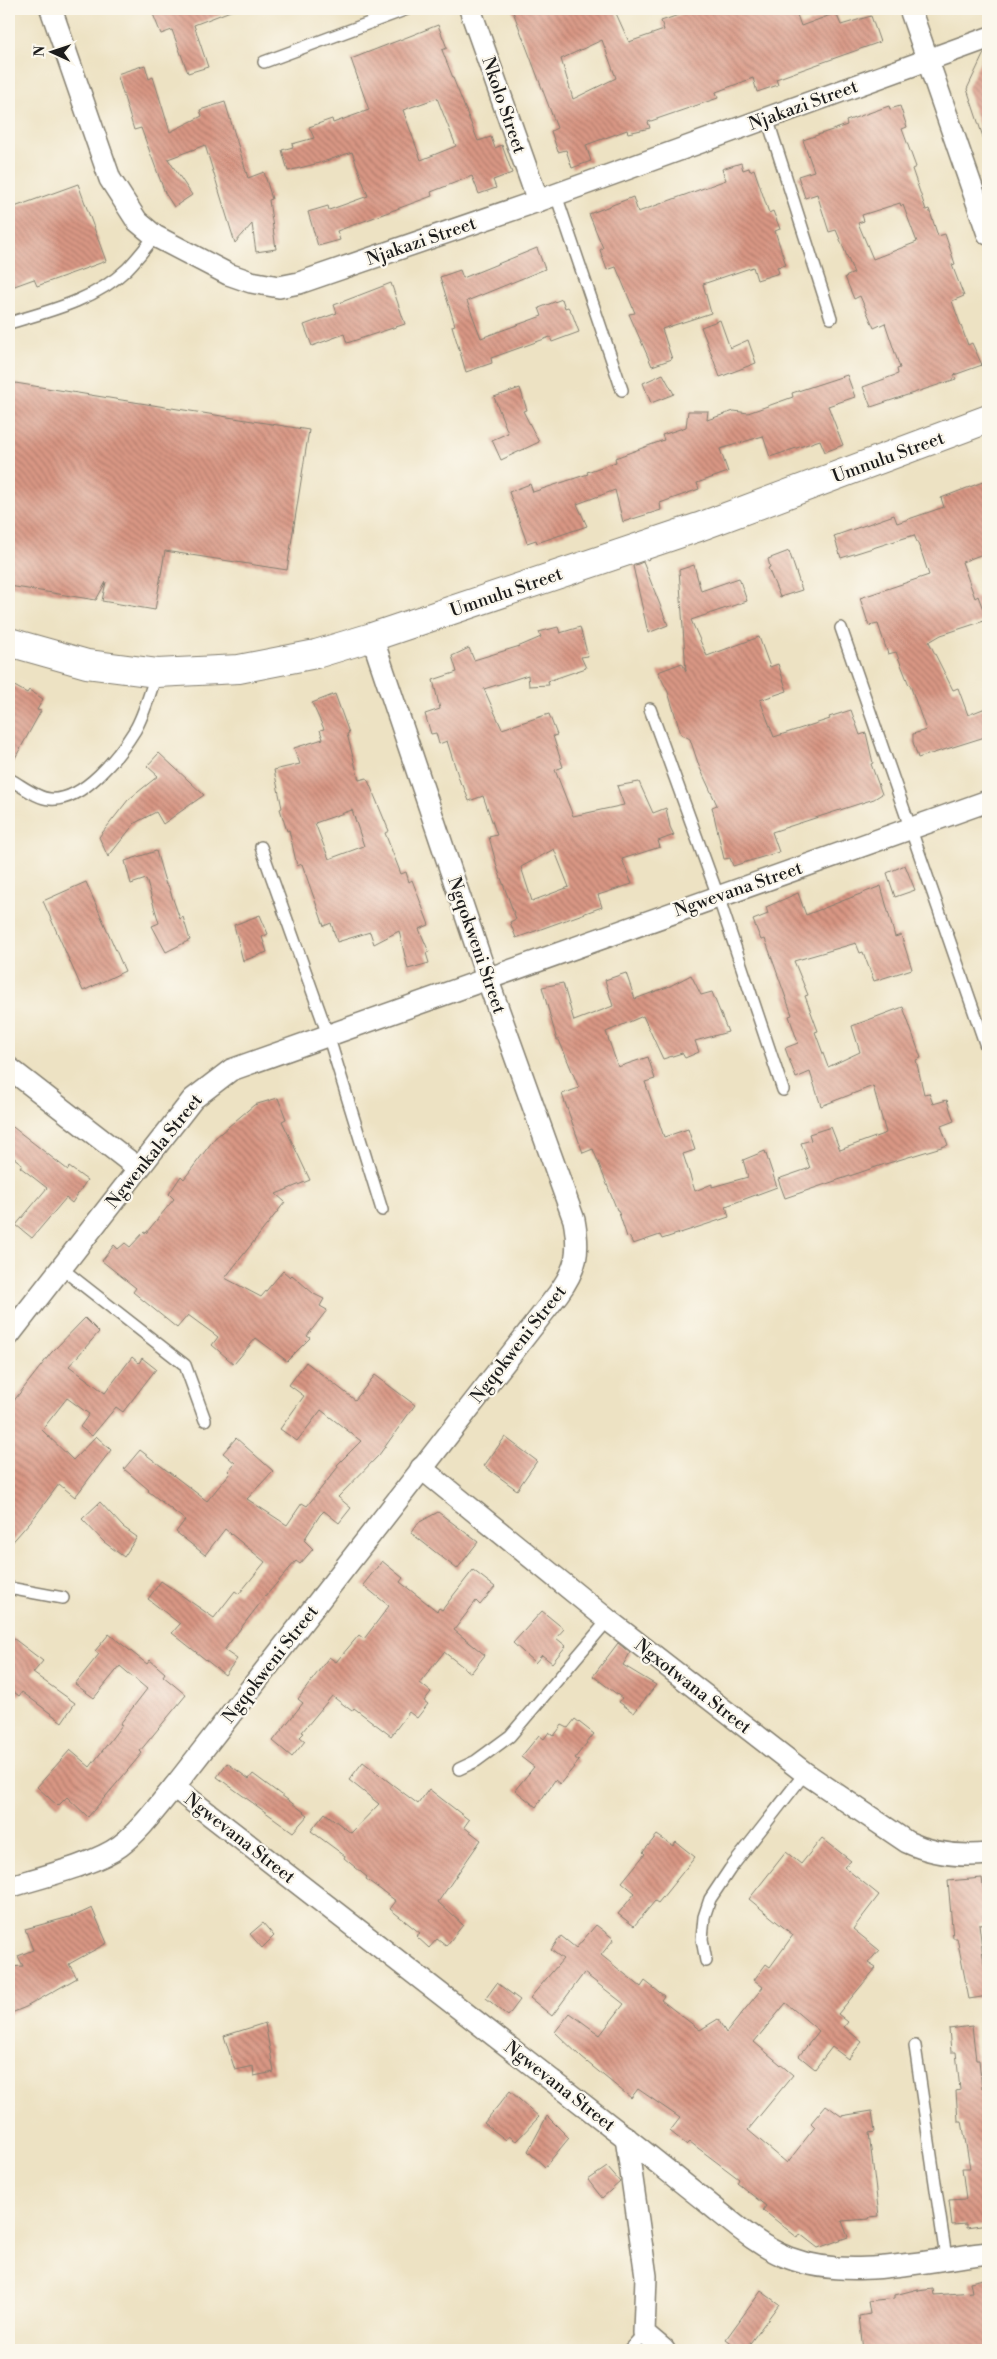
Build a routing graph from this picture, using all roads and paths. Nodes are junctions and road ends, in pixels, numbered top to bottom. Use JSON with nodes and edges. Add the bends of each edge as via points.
{"nodes":[{"id":1,"x":51,"y":9,"type":"edge"},
{"id":2,"x":407,"y":9,"type":"edge"},
{"id":3,"x":470,"y":9,"type":"edge"},
{"id":4,"x":910,"y":9,"type":"edge"},
{"id":5,"x":988,"y":38,"type":"edge"},
{"id":6,"x":928,"y":59,"type":"junction"},
{"id":7,"x":264,"y":62,"type":"dead end"},
{"id":8,"x":767,"y":118,"type":"junction"},
{"id":9,"x":547,"y":198,"type":"junction"},
{"id":10,"x":988,"y":234,"type":"edge"},
{"id":11,"x":154,"y":236,"type":"junction"},
{"id":12,"x":830,"y":318,"type":"dead end"},
{"id":13,"x":9,"y":323,"type":"edge"},
{"id":14,"x":622,"y":390,"type":"dead end"},
{"id":15,"x":988,"y":420,"type":"edge"},
{"id":16,"x":841,"y":628,"type":"dead end"},
{"id":17,"x":372,"y":637,"type":"junction"},
{"id":18,"x":9,"y":642,"type":"edge"},
{"id":19,"x":157,"y":672,"type":"junction"},
{"id":20,"x":650,"y":709,"type":"dead end"},
{"id":21,"x":9,"y":778,"type":"edge"},
{"id":22,"x":988,"y":801,"type":"edge"},
{"id":23,"x":911,"y":828,"type":"junction"},
{"id":24,"x":261,"y":847,"type":"dead end"},
{"id":25,"x":718,"y":896,"type":"junction"},
{"id":26,"x":487,"y":978,"type":"junction"},
{"id":27,"x":328,"y":1035,"type":"junction"},
{"id":28,"x":986,"y":1046,"type":"dead end"},
{"id":29,"x":9,"y":1068,"type":"edge"},
{"id":30,"x":782,"y":1090,"type":"dead end"},
{"id":31,"x":138,"y":1168,"type":"junction"},
{"id":32,"x":382,"y":1210,"type":"dead end"},
{"id":33,"x":61,"y":1268,"type":"junction"},
{"id":34,"x":9,"y":1335,"type":"edge"},
{"id":35,"x":205,"y":1420,"type":"dead end"},
{"id":36,"x":422,"y":1468,"type":"junction"},
{"id":37,"x":9,"y":1588,"type":"edge"},
{"id":38,"x":63,"y":1598,"type":"dead end"},
{"id":39,"x":608,"y":1620,"type":"junction"},
{"id":40,"x":460,"y":1769,"type":"dead end"},
{"id":41,"x":805,"y":1773,"type":"junction"},
{"id":42,"x":174,"y":1787,"type":"junction"},
{"id":43,"x":988,"y":1854,"type":"edge"},
{"id":44,"x":9,"y":1887,"type":"edge"},
{"id":45,"x":706,"y":1961,"type":"dead end"},
{"id":46,"x":915,"y":2046,"type":"dead end"},
{"id":47,"x":626,"y":2137,"type":"junction"},
{"id":48,"x":988,"y":2253,"type":"edge"},
{"id":49,"x":946,"y":2258,"type":"junction"},
{"id":50,"x":644,"y":2333,"type":"junction"},
{"id":51,"x":629,"y":2350,"type":"edge"},
{"id":52,"x":664,"y":2350,"type":"edge"}],
"edges":[{"from":1,"to":11,"type":"street","name":"Njakazi Street","via":[[110,179],[123,203]]},
{"from":2,"to":7,"type":"lane"},
{"from":3,"to":9,"type":"street","name":"Nkolo Street"},
{"from":4,"to":6,"type":"street"},
{"from":5,"to":6,"type":"street","name":"Njakazi Street"},
{"from":6,"to":8,"type":"street","name":"Njakazi Street"},
{"from":6,"to":10,"type":"street"},
{"from":8,"to":9,"type":"street","name":"Njakazi Street"},
{"from":8,"to":12,"type":"lane"},
{"from":9,"to":11,"type":"street","name":"Njakazi Street","via":[[299,283],[278,287],[228,274]]},
{"from":9,"to":14,"type":"lane"},
{"from":11,"to":13,"type":"lane","via":[[127,269],[92,295]]},
{"from":15,"to":17,"type":"street","name":"Umnulu Street","via":[[699,527]]},
{"from":16,"to":23,"type":"lane"},
{"from":17,"to":19,"type":"street","name":"Umnulu Street","via":[[316,654],[239,669]]},
{"from":17,"to":26,"type":"street","name":"Ngqokweni Street"},
{"from":18,"to":19,"type":"street","name":"Umnulu Street","via":[[87,664]]},
{"from":19,"to":21,"type":"lane","via":[[136,728],[113,759],[79,792],[63,799],[48,799]]},
{"from":20,"to":25,"type":"lane"},
{"from":22,"to":23,"type":"street","name":"Ngwevana Street"},
{"from":23,"to":25,"type":"street","name":"Ngwevana Street"},
{"from":23,"to":28,"type":"lane"},
{"from":24,"to":27,"type":"lane"},
{"from":25,"to":26,"type":"street","name":"Ngwevana Street"},
{"from":25,"to":30,"type":"lane"},
{"from":26,"to":27,"type":"street","name":"Ngwenkala Street"},
{"from":26,"to":36,"type":"street","name":"Ngqokweni Street","via":[[574,1220],[578,1243],[576,1260],[569,1278]]},
{"from":27,"to":31,"type":"street","name":"Ngwenkala Street","via":[[231,1070],[193,1099]]},
{"from":27,"to":32,"type":"lane"},
{"from":29,"to":31,"type":"street"},
{"from":31,"to":33,"type":"street","name":"Ngwenkala Street"},
{"from":33,"to":34,"type":"street","name":"Ngwenkala Street"},
{"from":33,"to":35,"type":"lane","via":[[185,1364]]},
{"from":36,"to":39,"type":"street","name":"Ngxotwana Street"},
{"from":36,"to":42,"type":"street","name":"Ngqokweni Street"},
{"from":37,"to":38,"type":"lane"},
{"from":39,"to":40,"type":"lane","via":[[510,1736]]},
{"from":39,"to":41,"type":"street","name":"Ngxotwana Street"},
{"from":41,"to":43,"type":"street","name":"Ngxotwana Street","via":[[922,1849],[947,1855]]},
{"from":41,"to":45,"type":"lane","via":[[710,1899],[702,1940]]},
{"from":42,"to":44,"type":"street","name":"Ngqokweni Street","via":[[119,1846],[97,1858]]},
{"from":42,"to":47,"type":"street","name":"Ngwevana Street"},
{"from":46,"to":49,"type":"lane"},
{"from":47,"to":49,"type":"street","name":"Ngwevana Street","via":[[745,2233],[789,2258],[843,2269],[868,2269]]},
{"from":47,"to":50,"type":"street","via":[[646,2276]]},
{"from":48,"to":49,"type":"street","name":"Ngwevana Street"},
{"from":50,"to":51,"type":"lane"},
{"from":50,"to":52,"type":"street"}]}
